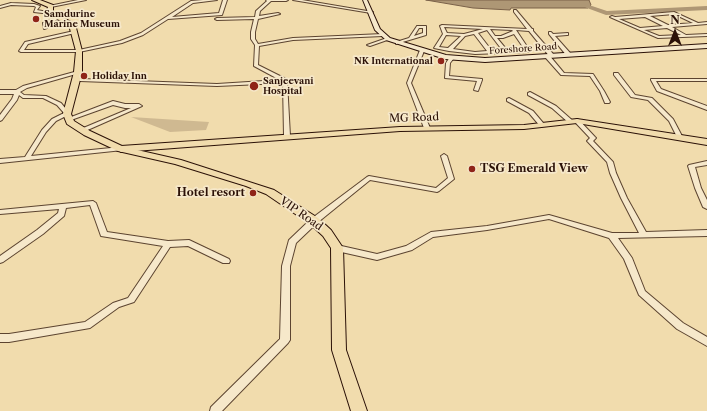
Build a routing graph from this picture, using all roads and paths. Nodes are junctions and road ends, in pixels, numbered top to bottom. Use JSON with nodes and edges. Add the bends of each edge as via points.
{"nodes":[{"id":1,"x":35,"y":0,"type":"edge"},
{"id":2,"x":84,"y":0,"type":"edge"},
{"id":3,"x":211,"y":0,"type":"edge"},
{"id":4,"x":215,"y":0,"type":"edge"},
{"id":5,"x":225,"y":0,"type":"edge"},
{"id":6,"x":286,"y":0,"type":"edge"},
{"id":7,"x":295,"y":0,"type":"edge"},
{"id":8,"x":365,"y":0,"type":"edge"},
{"id":9,"x":194,"y":1,"type":"edge"},
{"id":10,"x":269,"y":1,"type":"edge"},
{"id":11,"x":9,"y":2,"type":"dead end"},
{"id":12,"x":20,"y":4,"type":"junction"},
{"id":13,"x":0,"y":7,"type":"edge"},
{"id":14,"x":51,"y":10,"type":"junction"},
{"id":15,"x":515,"y":11,"type":"dead end"},
{"id":16,"x":371,"y":12,"type":"junction"},
{"id":17,"x":278,"y":14,"type":"dead end"},
{"id":18,"x":645,"y":15,"type":"junction"},
{"id":19,"x":58,"y":18,"type":"junction"},
{"id":20,"x":257,"y":18,"type":"junction"},
{"id":21,"x":164,"y":19,"type":"junction"},
{"id":22,"x":217,"y":19,"type":"dead end"},
{"id":23,"x":707,"y":23,"type":"edge"},
{"id":24,"x":696,"y":24,"type":"junction"},
{"id":25,"x":701,"y":24,"type":"junction"},
{"id":26,"x":666,"y":26,"type":"junction"},
{"id":27,"x":707,"y":26,"type":"edge"},
{"id":28,"x":45,"y":28,"type":"dead end"},
{"id":29,"x":488,"y":28,"type":"junction"},
{"id":30,"x":638,"y":29,"type":"junction"},
{"id":31,"x":532,"y":30,"type":"junction"},
{"id":32,"x":515,"y":31,"type":"junction"},
{"id":33,"x":74,"y":32,"type":"junction"},
{"id":34,"x":476,"y":33,"type":"junction"},
{"id":35,"x":445,"y":34,"type":"junction"},
{"id":36,"x":567,"y":34,"type":"dead end"},
{"id":37,"x":383,"y":35,"type":"junction"},
{"id":38,"x":464,"y":35,"type":"junction"},
{"id":39,"x":707,"y":35,"type":"edge"},
{"id":40,"x":686,"y":36,"type":"junction"},
{"id":41,"x":494,"y":37,"type":"junction"},
{"id":42,"x":411,"y":38,"type":"dead end"},
{"id":43,"x":388,"y":40,"type":"junction"},
{"id":44,"x":397,"y":43,"type":"junction"},
{"id":45,"x":257,"y":45,"type":"junction"},
{"id":46,"x":369,"y":45,"type":"dead end"},
{"id":47,"x":707,"y":46,"type":"edge"},
{"id":48,"x":449,"y":50,"type":"junction"},
{"id":49,"x":79,"y":51,"type":"junction"},
{"id":50,"x":422,"y":51,"type":"junction"},
{"id":51,"x":506,"y":52,"type":"junction"},
{"id":52,"x":491,"y":53,"type":"junction"},
{"id":53,"x":569,"y":55,"type":"junction"},
{"id":54,"x":550,"y":56,"type":"junction"},
{"id":55,"x":452,"y":58,"type":"junction"},
{"id":56,"x":78,"y":72,"type":"junction"},
{"id":57,"x":616,"y":74,"type":"dead end"},
{"id":58,"x":285,"y":80,"type":"junction"},
{"id":59,"x":707,"y":80,"type":"edge"},
{"id":60,"x":476,"y":90,"type":"dead end"},
{"id":61,"x":0,"y":92,"type":"edge"},
{"id":62,"x":17,"y":92,"type":"junction"},
{"id":63,"x":530,"y":94,"type":"dead end"},
{"id":64,"x":509,"y":100,"type":"dead end"},
{"id":65,"x":607,"y":102,"type":"dead end"},
{"id":66,"x":707,"y":108,"type":"edge"},
{"id":67,"x":68,"y":116,"type":"junction"},
{"id":68,"x":0,"y":119,"type":"edge"},
{"id":69,"x":574,"y":122,"type":"junction"},
{"id":70,"x":542,"y":125,"type":"junction"},
{"id":71,"x":427,"y":128,"type":"junction"},
{"id":72,"x":83,"y":130,"type":"junction"},
{"id":73,"x":288,"y":136,"type":"junction"},
{"id":74,"x":680,"y":138,"type":"junction"},
{"id":75,"x":707,"y":142,"type":"edge"},
{"id":76,"x":121,"y":149,"type":"junction"},
{"id":77,"x":444,"y":156,"type":"dead end"},
{"id":78,"x":27,"y":158,"type":"junction"},
{"id":79,"x":0,"y":161,"type":"edge"},
{"id":80,"x":707,"y":163,"type":"edge"},
{"id":81,"x":63,"y":206,"type":"junction"},
{"id":82,"x":707,"y":207,"type":"edge"},
{"id":83,"x":0,"y":212,"type":"edge"},
{"id":84,"x":314,"y":220,"type":"junction"},
{"id":85,"x":707,"y":233,"type":"edge"},
{"id":86,"x":644,"y":234,"type":"junction"},
{"id":87,"x":612,"y":236,"type":"junction"},
{"id":88,"x":168,"y":244,"type":"junction"},
{"id":89,"x":337,"y":248,"type":"junction"},
{"id":90,"x":0,"y":260,"type":"edge"},
{"id":91,"x":226,"y":261,"type":"dead end"},
{"id":92,"x":0,"y":338,"type":"edge"},
{"id":93,"x":707,"y":342,"type":"edge"},
{"id":94,"x":216,"y":411,"type":"edge"},
{"id":95,"x":360,"y":411,"type":"edge"}],
"edges":[{"from":1,"to":14,"type":"highway"},
{"from":2,"to":14,"type":"street"},
{"from":3,"to":4,"type":"street"},
{"from":3,"to":9,"type":"street"},
{"from":5,"to":21,"type":"street","via":[[221,14]]},
{"from":6,"to":10,"type":"street"},
{"from":7,"to":16,"type":"street"},
{"from":8,"to":16,"type":"main road","name":"Foreshore Road"},
{"from":9,"to":21,"type":"street"},
{"from":10,"to":20,"type":"street","via":[[258,11]]},
{"from":11,"to":12,"type":"street"},
{"from":12,"to":13,"type":"street"},
{"from":12,"to":14,"type":"street","via":[[38,6],[35,11]]},
{"from":14,"to":19,"type":"highway"},
{"from":15,"to":31,"type":"street"},
{"from":16,"to":37,"type":"main road","name":"Foreshore Road","via":[[378,30]]},
{"from":17,"to":20,"type":"street"},
{"from":18,"to":24,"type":"street","via":[[674,13]]},
{"from":18,"to":26,"type":"street"},
{"from":18,"to":30,"type":"street","via":[[613,17]]},
{"from":19,"to":28,"type":"street","via":[[44,24]]},
{"from":19,"to":33,"type":"highway","via":[[72,24]]},
{"from":20,"to":22,"type":"street"},
{"from":20,"to":45,"type":"street","via":[[253,39]]},
{"from":21,"to":49,"type":"street","via":[[142,34],[121,42]]},
{"from":23,"to":25,"type":"street"},
{"from":24,"to":25,"type":"street"},
{"from":24,"to":26,"type":"street"},
{"from":25,"to":27,"type":"street"},
{"from":26,"to":30,"type":"street"},
{"from":26,"to":40,"type":"street"},
{"from":29,"to":32,"type":"street"},
{"from":29,"to":34,"type":"street"},
{"from":29,"to":35,"type":"street","via":[[442,26]]},
{"from":29,"to":41,"type":"street"},
{"from":30,"to":40,"type":"street","via":[[658,38]]},
{"from":31,"to":32,"type":"street"},
{"from":31,"to":54,"type":"street"},
{"from":32,"to":41,"type":"street","via":[[502,37]]},
{"from":32,"to":51,"type":"street","via":[[528,51]]},
{"from":33,"to":49,"type":"highway"},
{"from":33,"to":49,"type":"street","via":[[26,43],[21,51]]},
{"from":34,"to":38,"type":"street"},
{"from":34,"to":52,"type":"street"},
{"from":35,"to":38,"type":"street"},
{"from":35,"to":48,"type":"street","via":[[436,48]]},
{"from":36,"to":53,"type":"street","via":[[551,34]]},
{"from":37,"to":43,"type":"main road","name":"Foreshore Road"},
{"from":37,"to":45,"type":"street","via":[[293,39]]},
{"from":38,"to":48,"type":"street"},
{"from":39,"to":40,"type":"street"},
{"from":41,"to":51,"type":"street"},
{"from":42,"to":44,"type":"street"},
{"from":43,"to":44,"type":"main road","name":"Foreshore Road"},
{"from":43,"to":46,"type":"street"},
{"from":44,"to":50,"type":"main road","name":"Foreshore Road"},
{"from":45,"to":58,"type":"street","via":[[256,66]]},
{"from":47,"to":53,"type":"main road","name":"Foreshore Road"},
{"from":48,"to":52,"type":"street"},
{"from":49,"to":56,"type":"highway"},
{"from":50,"to":55,"type":"main road","name":"Foreshore Road"},
{"from":50,"to":71,"type":"street","via":[[409,83]]},
{"from":51,"to":52,"type":"street"},
{"from":53,"to":54,"type":"main road","name":"Foreshore Road"},
{"from":54,"to":55,"type":"main road","name":"Foreshore Road","via":[[485,60]]},
{"from":54,"to":65,"type":"street","via":[[563,74],[591,75]]},
{"from":55,"to":60,"type":"street","via":[[448,63],[447,77],[480,80]]},
{"from":56,"to":58,"type":"street","via":[[80,80],[217,84]]},
{"from":56,"to":62,"type":"street","via":[[24,87]]},
{"from":56,"to":67,"type":"highway"},
{"from":57,"to":74,"type":"street","via":[[633,96],[650,99],[670,120]]},
{"from":58,"to":73,"type":"street"},
{"from":59,"to":66,"type":"street","via":[[653,80],[659,90]]},
{"from":61,"to":62,"type":"street"},
{"from":62,"to":67,"type":"street","via":[[23,96],[44,97],[59,104]]},
{"from":62,"to":68,"type":"street"},
{"from":63,"to":69,"type":"street"},
{"from":64,"to":70,"type":"street","via":[[531,112]]},
{"from":67,"to":72,"type":"highway","name":"VIP Road","via":[[70,122]]},
{"from":67,"to":72,"type":"street","via":[[113,103],[139,106]]},
{"from":67,"to":78,"type":"street","via":[[54,120]]},
{"from":69,"to":70,"type":"main road","name":"MG Road"},
{"from":69,"to":74,"type":"main road","name":"MG Road"},
{"from":69,"to":86,"type":"street","via":[[593,138],[590,141],[610,162],[624,198]]},
{"from":70,"to":71,"type":"main road","name":"MG Road"},
{"from":71,"to":73,"type":"main road","name":"MG Road"},
{"from":72,"to":76,"type":"highway","name":"VIP Road"},
{"from":73,"to":76,"type":"main road","name":"MG Road"},
{"from":74,"to":75,"type":"main road","name":"MG Road"},
{"from":76,"to":78,"type":"street"},
{"from":76,"to":84,"type":"highway","name":"VIP Road","via":[[178,162],[250,184],[270,192]]},
{"from":77,"to":84,"type":"street","via":[[451,179],[437,190],[369,178]]},
{"from":78,"to":79,"type":"street"},
{"from":80,"to":82,"type":"street","via":[[691,166]]},
{"from":81,"to":83,"type":"street"},
{"from":81,"to":88,"type":"street","via":[[93,203],[104,234]]},
{"from":81,"to":90,"type":"street","via":[[61,214]]},
{"from":84,"to":89,"type":"highway","name":"VIP Road"},
{"from":84,"to":94,"type":"street","via":[[292,242],[286,266],[285,340]]},
{"from":85,"to":86,"type":"street"},
{"from":86,"to":87,"type":"street"},
{"from":87,"to":89,"type":"street","via":[[549,217],[431,235],[409,248],[377,257]]},
{"from":87,"to":93,"type":"street","via":[[628,258],[642,293],[680,326]]},
{"from":88,"to":91,"type":"street","via":[[189,243]]},
{"from":88,"to":92,"type":"street","via":[[131,300],[116,305],[87,325]]},
{"from":89,"to":95,"type":"highway","via":[[339,350],[352,396]]}]}
